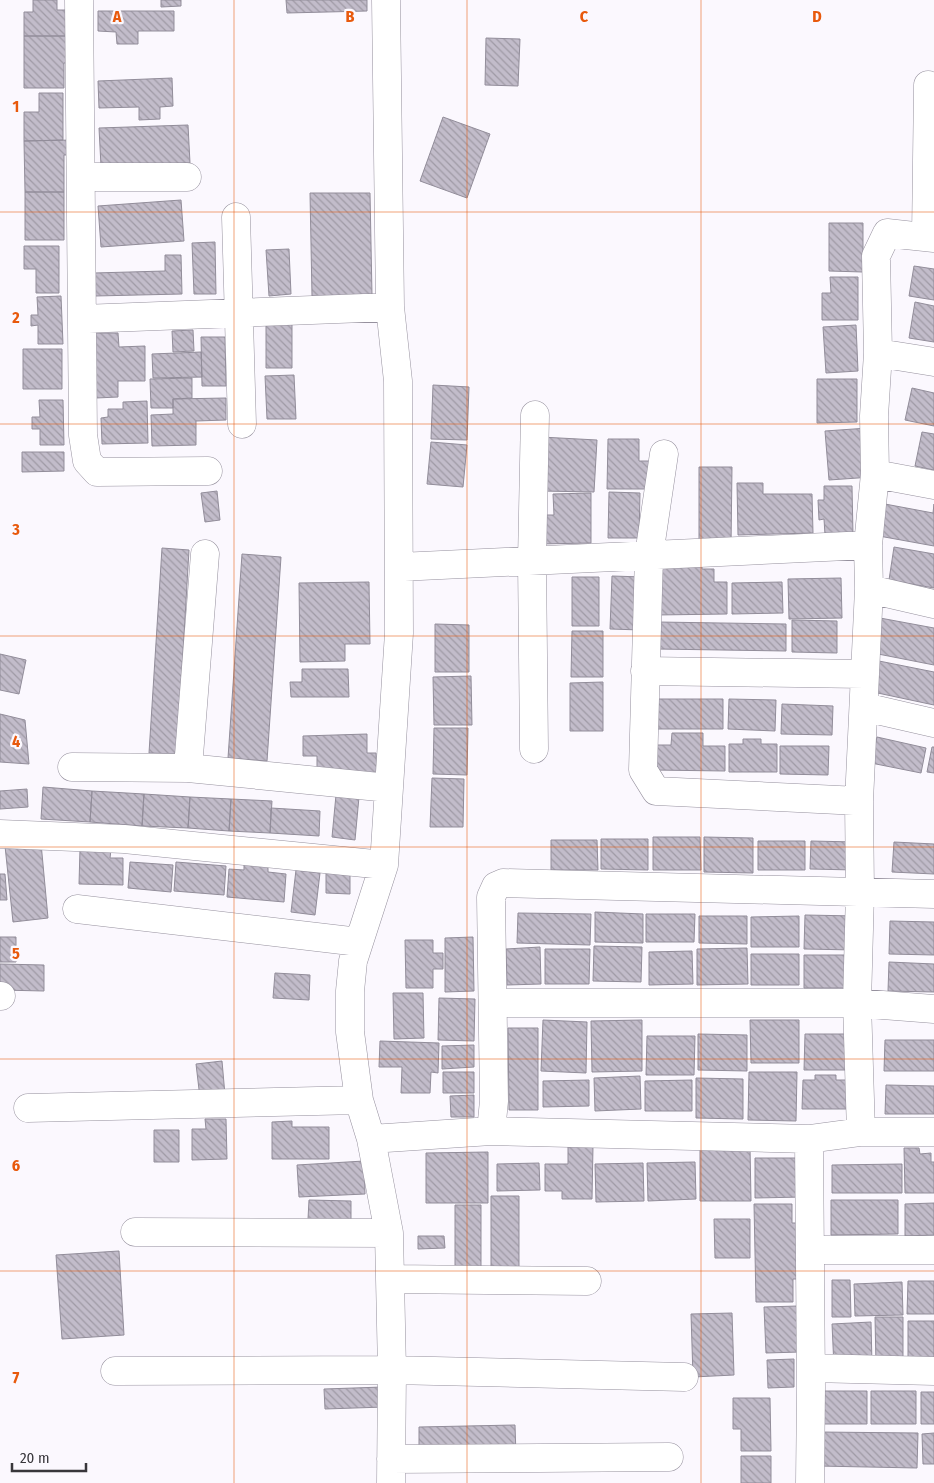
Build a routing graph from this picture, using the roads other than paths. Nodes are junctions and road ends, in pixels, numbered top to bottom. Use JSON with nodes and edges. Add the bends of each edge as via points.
{"nodes":[{"id":1,"x":79,"y":0,"type":"edge"},
{"id":2,"x":386,"y":0,"type":"edge"},
{"id":3,"x":928,"y":85,"type":"dead end"},
{"id":4,"x":81,"y":177,"type":"junction"},
{"id":5,"x":187,"y":177,"type":"dead end"},
{"id":6,"x":236,"y":217,"type":"dead end"},
{"id":7,"x":930,"y":237,"type":"edge"},
{"id":8,"x":390,"y":307,"type":"junction"},
{"id":9,"x":239,"y":313,"type":"junction"},
{"id":10,"x":82,"y":319,"type":"junction"},
{"id":11,"x":878,"y":353,"type":"junction"},
{"id":12,"x":934,"y":362,"type":"edge"},
{"id":13,"x":535,"y":415,"type":"dead end"},
{"id":14,"x":242,"y":424,"type":"dead end"},
{"id":15,"x":664,"y":454,"type":"dead end"},
{"id":16,"x":208,"y":471,"type":"dead end"},
{"id":17,"x":875,"y":474,"type":"junction"},
{"id":18,"x":934,"y":485,"type":"edge"},
{"id":19,"x":868,"y":545,"type":"junction"},
{"id":20,"x":205,"y":554,"type":"dead end"},
{"id":21,"x":650,"y":555,"type":"junction"},
{"id":22,"x":532,"y":561,"type":"junction"},
{"id":23,"x":399,"y":567,"type":"junction"},
{"id":24,"x":869,"y":589,"type":"junction"},
{"id":25,"x":934,"y":604,"type":"edge"},
{"id":26,"x":645,"y":671,"type":"junction"},
{"id":27,"x":864,"y":674,"type":"junction"},
{"id":28,"x":864,"y":707,"type":"junction"},
{"id":29,"x":934,"y":723,"type":"edge"},
{"id":30,"x":534,"y":750,"type":"dead end"},
{"id":31,"x":72,"y":767,"type":"dead end"},
{"id":32,"x":188,"y":768,"type":"junction"},
{"id":33,"x":389,"y":788,"type":"junction"},
{"id":34,"x":859,"y":801,"type":"junction"},
{"id":35,"x":0,"y":834,"type":"edge"},
{"id":36,"x":384,"y":865,"type":"junction"},
{"id":37,"x":860,"y":892,"type":"junction"},
{"id":38,"x":934,"y":894,"type":"edge"},
{"id":39,"x":77,"y":909,"type":"dead end"},
{"id":40,"x":358,"y":942,"type":"junction"},
{"id":41,"x":493,"y":1003,"type":"junction"},
{"id":42,"x":857,"y":1003,"type":"junction"},
{"id":43,"x":934,"y":1009,"type":"edge"},
{"id":44,"x":359,"y":1100,"type":"junction"},
{"id":45,"x":28,"y":1108,"type":"dead end"},
{"id":46,"x":491,"y":1131,"type":"junction"},
{"id":47,"x":861,"y":1132,"type":"junction"},
{"id":48,"x":934,"y":1132,"type":"edge"},
{"id":49,"x":371,"y":1139,"type":"junction"},
{"id":50,"x":809,"y":1139,"type":"junction"},
{"id":51,"x":135,"y":1232,"type":"dead end"},
{"id":52,"x":389,"y":1233,"type":"junction"},
{"id":53,"x":811,"y":1250,"type":"junction"},
{"id":54,"x":934,"y":1250,"type":"edge"},
{"id":55,"x":391,"y":1279,"type":"junction"},
{"id":56,"x":587,"y":1281,"type":"dead end"},
{"id":57,"x":811,"y":1368,"type":"junction"},
{"id":58,"x":392,"y":1370,"type":"junction"},
{"id":59,"x":116,"y":1371,"type":"dead end"},
{"id":60,"x":934,"y":1371,"type":"edge"},
{"id":61,"x":684,"y":1377,"type":"dead end"},
{"id":62,"x":668,"y":1458,"type":"dead end"},
{"id":63,"x":391,"y":1471,"type":"edge"},
{"id":64,"x":810,"y":1483,"type":"edge"}],
"edges":[{"from":1,"to":4,"type":"street"},
{"from":2,"to":8,"type":"street"},
{"from":3,"to":7,"type":"street"},
{"from":4,"to":5,"type":"street"},
{"from":4,"to":10,"type":"street"},
{"from":6,"to":9,"type":"street"},
{"from":7,"to":11,"type":"street","via":[[887,233],[876,256]]},
{"from":8,"to":9,"type":"street"},
{"from":8,"to":23,"type":"street","via":[[398,381]]},
{"from":9,"to":10,"type":"street"},
{"from":9,"to":14,"type":"street"},
{"from":10,"to":16,"type":"street","via":[[83,435],[87,461],[96,472]]},
{"from":11,"to":12,"type":"street"},
{"from":11,"to":17,"type":"street"},
{"from":13,"to":22,"type":"street"},
{"from":15,"to":21,"type":"street"},
{"from":17,"to":18,"type":"street"},
{"from":17,"to":19,"type":"street"},
{"from":19,"to":21,"type":"street"},
{"from":19,"to":24,"type":"street"},
{"from":20,"to":32,"type":"street"},
{"from":21,"to":22,"type":"street"},
{"from":21,"to":26,"type":"street"},
{"from":22,"to":23,"type":"street"},
{"from":22,"to":30,"type":"street"},
{"from":23,"to":33,"type":"street","via":[[399,633]]},
{"from":24,"to":25,"type":"street"},
{"from":24,"to":27,"type":"street"},
{"from":26,"to":27,"type":"street"},
{"from":26,"to":34,"type":"street","via":[[643,770],[656,791]]},
{"from":27,"to":28,"type":"street"},
{"from":28,"to":29,"type":"street"},
{"from":28,"to":34,"type":"street"},
{"from":31,"to":32,"type":"street"},
{"from":32,"to":33,"type":"street"},
{"from":33,"to":36,"type":"street"},
{"from":34,"to":37,"type":"street"},
{"from":35,"to":36,"type":"street","via":[[124,839]]},
{"from":36,"to":40,"type":"street"},
{"from":37,"to":38,"type":"street"},
{"from":37,"to":41,"type":"street","via":[[504,883],[496,886],[491,897]]},
{"from":37,"to":42,"type":"street"},
{"from":39,"to":40,"type":"street"},
{"from":40,"to":44,"type":"street","via":[[350,991],[350,1032]]},
{"from":41,"to":42,"type":"street"},
{"from":41,"to":46,"type":"street","via":[[494,1101]]},
{"from":42,"to":43,"type":"street"},
{"from":42,"to":47,"type":"street"},
{"from":44,"to":45,"type":"street"},
{"from":44,"to":49,"type":"street"},
{"from":46,"to":49,"type":"street"},
{"from":46,"to":50,"type":"street"},
{"from":47,"to":48,"type":"street"},
{"from":47,"to":50,"type":"street"},
{"from":49,"to":52,"type":"street"},
{"from":50,"to":53,"type":"street"},
{"from":51,"to":52,"type":"street"},
{"from":52,"to":55,"type":"street"},
{"from":53,"to":54,"type":"street"},
{"from":53,"to":57,"type":"street"},
{"from":55,"to":56,"type":"street"},
{"from":55,"to":58,"type":"street"},
{"from":57,"to":60,"type":"street"},
{"from":57,"to":64,"type":"street"},
{"from":58,"to":59,"type":"street"},
{"from":58,"to":61,"type":"street"},
{"from":58,"to":63,"type":"street"},
{"from":62,"to":63,"type":"street"}]}
